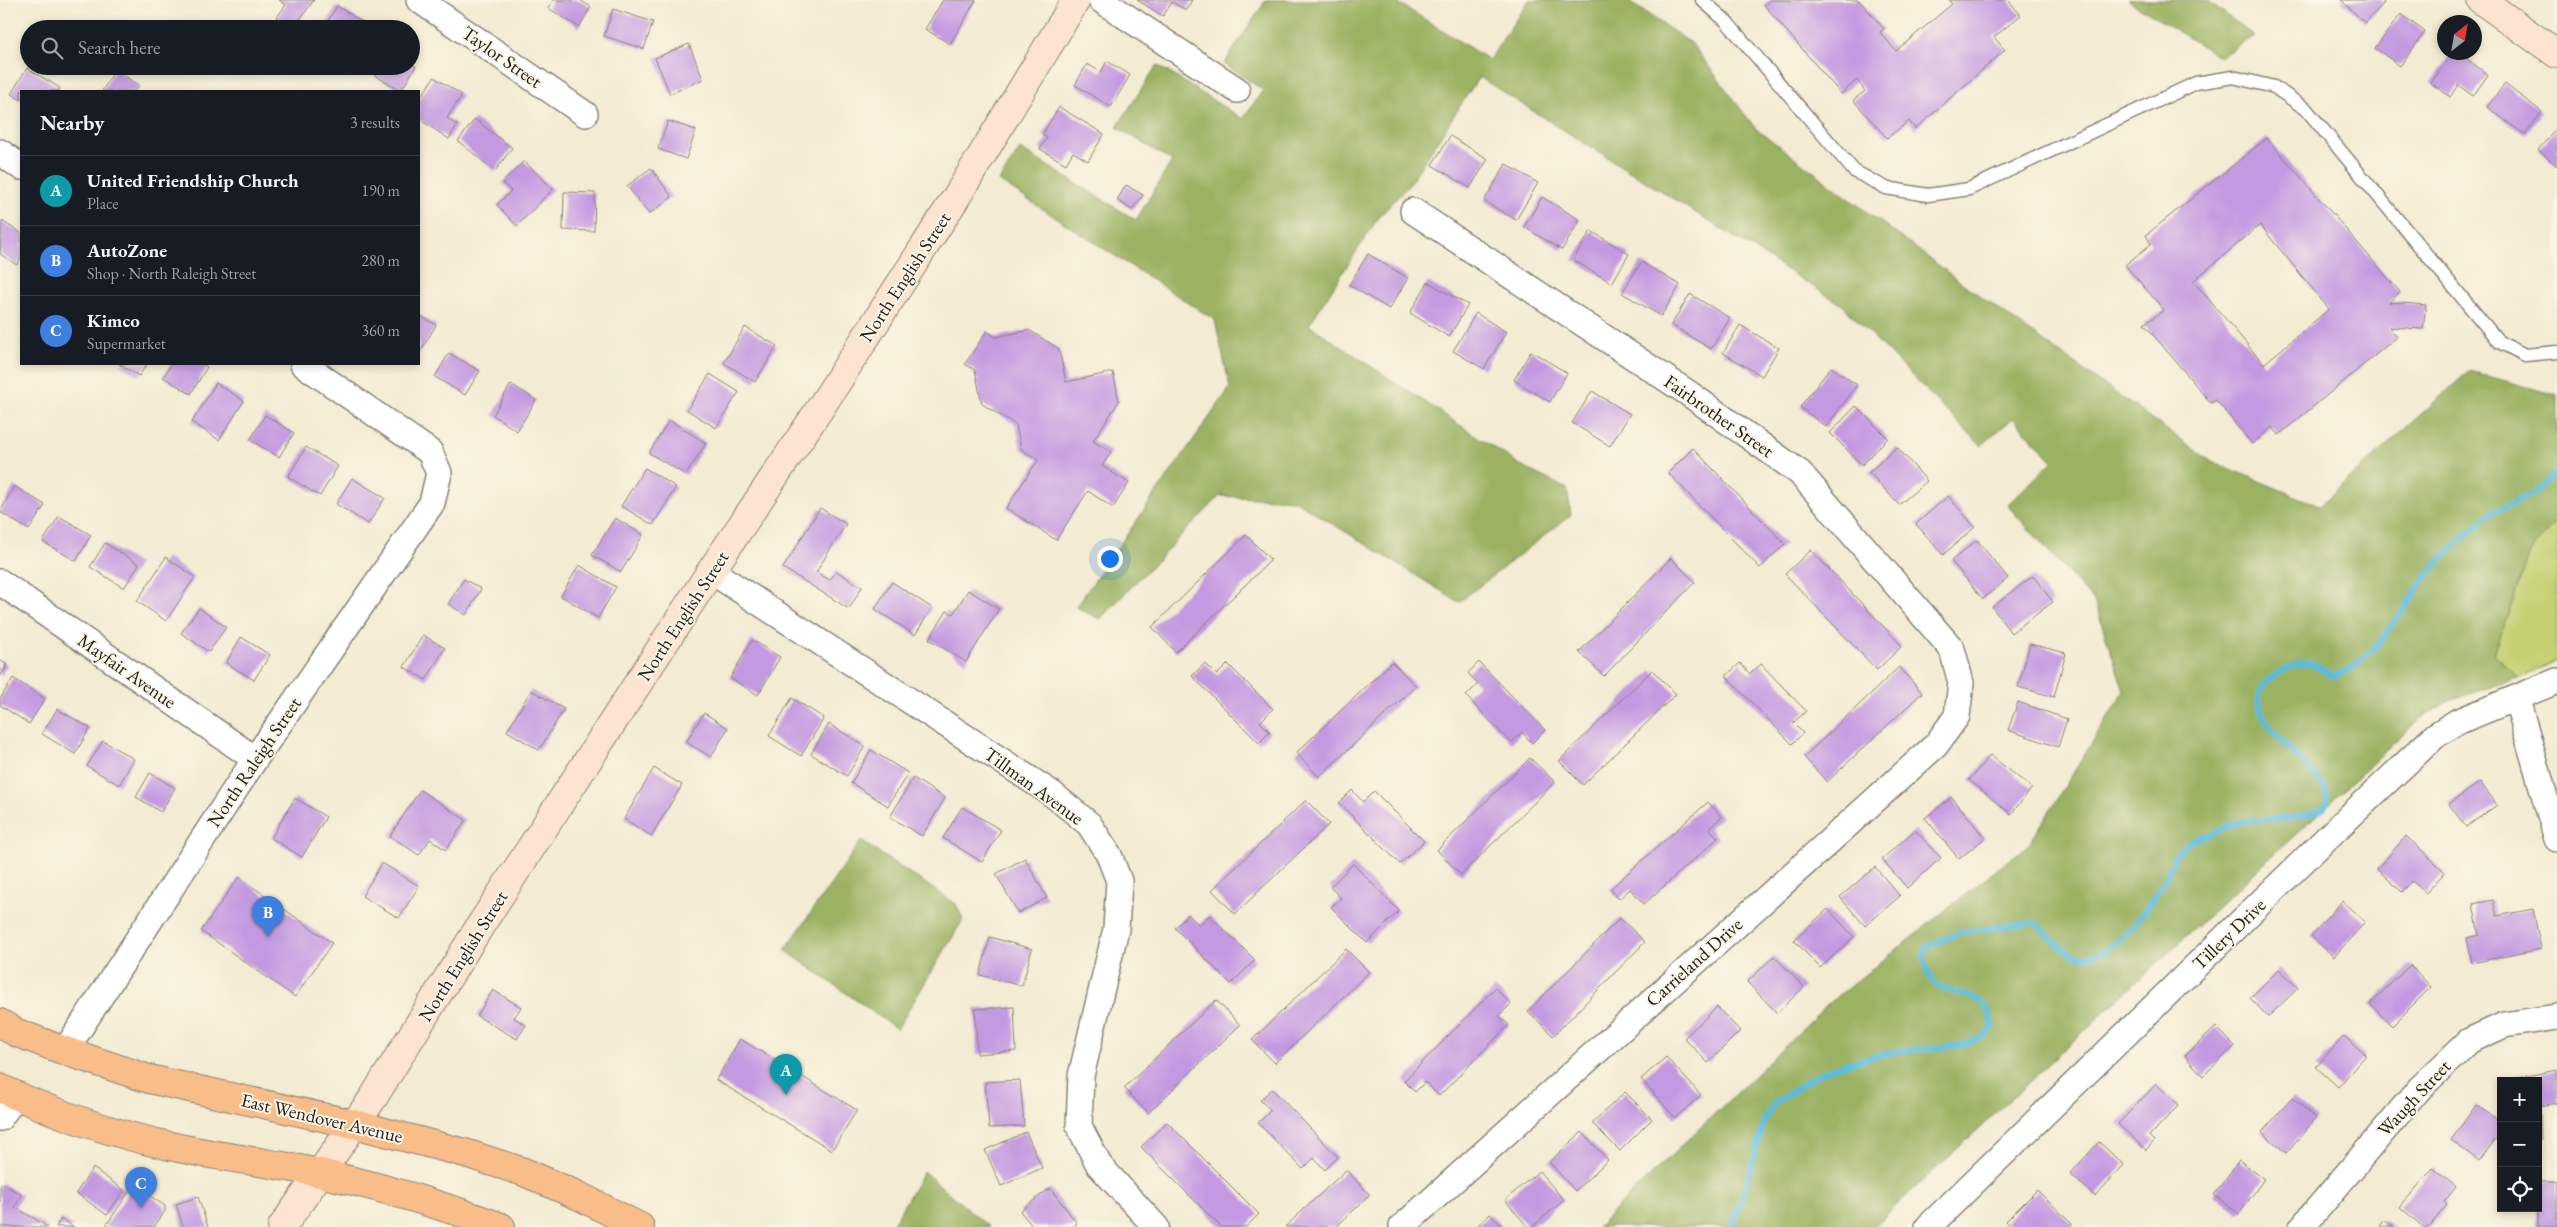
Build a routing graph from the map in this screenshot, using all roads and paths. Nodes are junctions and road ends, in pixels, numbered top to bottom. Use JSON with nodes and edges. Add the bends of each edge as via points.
{"nodes":[{"id":1,"x":419,"y":0,"type":"edge"},
{"id":2,"x":1076,"y":0,"type":"edge"},
{"id":3,"x":1101,"y":0,"type":"edge"},
{"id":4,"x":1702,"y":0,"type":"edge"},
{"id":5,"x":2481,"y":0,"type":"edge"},
{"id":6,"x":2557,"y":54,"type":"edge"},
{"id":7,"x":1237,"y":90,"type":"dead end"},
{"id":8,"x":585,"y":114,"type":"dead end"},
{"id":9,"x":0,"y":152,"type":"edge"},
{"id":10,"x":20,"y":166,"type":"edge"},
{"id":11,"x":1413,"y":211,"type":"dead end"},
{"id":12,"x":2557,"y":352,"type":"edge"},
{"id":13,"x":304,"y":365,"type":"edge"},
{"id":14,"x":711,"y":571,"type":"junction"},
{"id":15,"x":0,"y":582,"type":"edge"},
{"id":16,"x":2557,"y":681,"type":"edge"},
{"id":17,"x":1961,"y":683,"type":"joint"},
{"id":18,"x":2516,"y":700,"type":"junction"},
{"id":19,"x":255,"y":759,"type":"junction"},
{"id":20,"x":2557,"y":839,"type":"edge"},
{"id":21,"x":2557,"y":1018,"type":"edge"},
{"id":22,"x":0,"y":1023,"type":"edge"},
{"id":23,"x":65,"y":1051,"type":"junction"},
{"id":24,"x":8,"y":1091,"type":"edge"},
{"id":25,"x":0,"y":1118,"type":"edge"},
{"id":26,"x":354,"y":1124,"type":"junction"},
{"id":27,"x":320,"y":1173,"type":"junction"},
{"id":28,"x":282,"y":1227,"type":"edge"},
{"id":29,"x":501,"y":1227,"type":"edge"},
{"id":30,"x":640,"y":1227,"type":"edge"},
{"id":31,"x":1156,"y":1227,"type":"edge"},
{"id":32,"x":1402,"y":1227,"type":"edge"},
{"id":33,"x":1928,"y":1227,"type":"edge"},
{"id":34,"x":2302,"y":1227,"type":"edge"}],
"edges":[{"from":1,"to":8,"type":"street","name":"Taylor Street"},
{"from":2,"to":14,"type":"street","name":"North English Street","via":[[957,196],[820,410]]},
{"from":3,"to":7,"type":"street"},
{"from":4,"to":12,"type":"lane","via":[[1726,21],[1854,171],[1886,188],[1928,195],[1969,189],[2196,83],[2233,77],[2274,87],[2306,109],[2499,342],[2525,355]]},
{"from":5,"to":6,"type":"street"},
{"from":9,"to":10,"type":"street"},
{"from":11,"to":17,"type":"street","name":"Fairbrother Street","via":[[1800,472],[1952,649]]},
{"from":13,"to":19,"type":"street","name":"North Raleigh Street","via":[[430,452],[439,473],[432,504]]},
{"from":14,"to":26,"type":"street","name":"North English Street"},
{"from":14,"to":31,"type":"street","name":"Tillman Avenue","via":[[1051,793],[1089,824],[1109,855],[1119,881],[1116,929],[1081,1076],[1079,1126],[1099,1165]]},
{"from":15,"to":19,"type":"street","name":"Mayfair Avenue"},
{"from":16,"to":18,"type":"street","name":"Tillery Drive"},
{"from":17,"to":32,"type":"street","name":"Carrieland Drive","via":[[1957,716],[1936,745]]},
{"from":18,"to":20,"type":"street"},
{"from":18,"to":33,"type":"street","name":"Tillery Drive","via":[[2457,722],[2436,735]]},
{"from":19,"to":23,"type":"street","name":"North Raleigh Street"},
{"from":21,"to":34,"type":"street","name":"Waugh Street","via":[[2504,1025],[2469,1040],[2420,1088]]},
{"from":22,"to":23,"type":"highway","name":"East Wendover Avenue"},
{"from":23,"to":26,"type":"highway","name":"East Wendover Avenue","via":[[149,1079]]},
{"from":24,"to":25,"type":"street"},
{"from":24,"to":27,"type":"highway","via":[[115,1132],[179,1148]]},
{"from":26,"to":27,"type":"street","name":"North English Street"},
{"from":26,"to":30,"type":"highway","name":"East Wendover Avenue","via":[[524,1172]]},
{"from":27,"to":28,"type":"street","name":"North English Street"},
{"from":27,"to":29,"type":"highway","via":[[402,1193]]}]}
